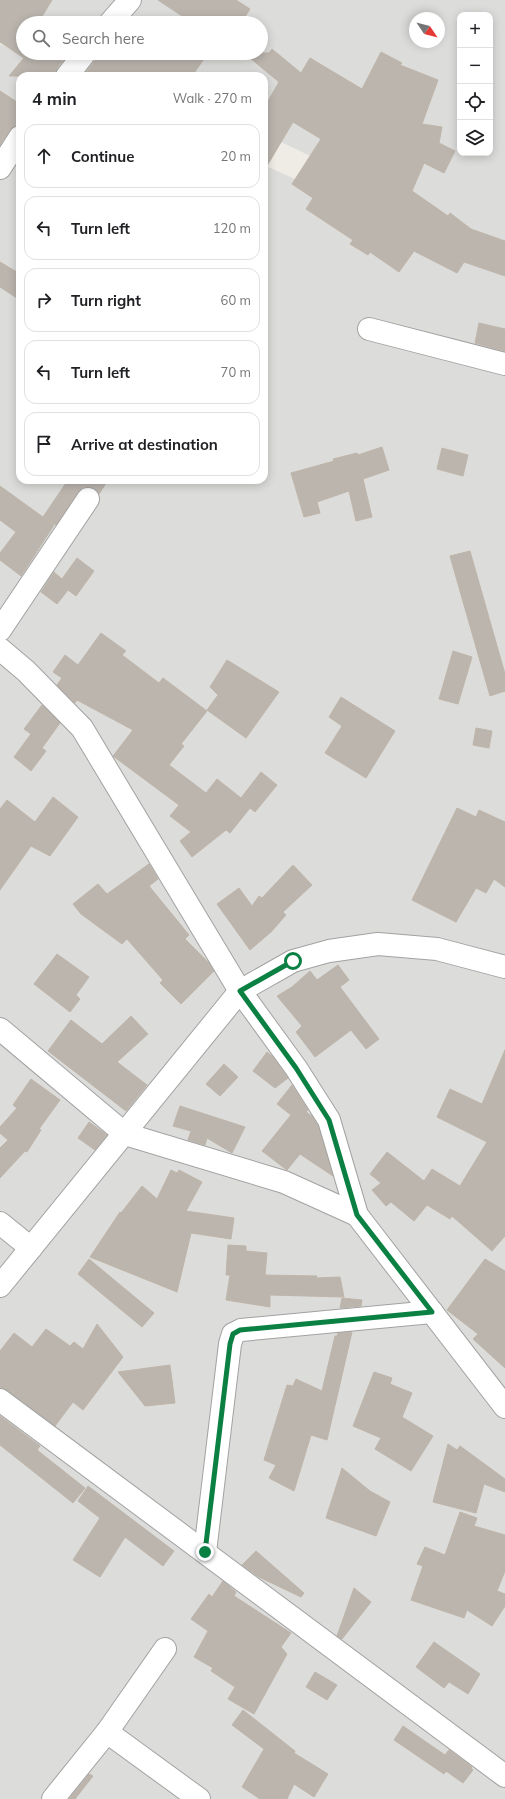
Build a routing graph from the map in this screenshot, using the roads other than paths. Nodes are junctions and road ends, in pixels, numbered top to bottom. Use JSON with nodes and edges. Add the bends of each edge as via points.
{"nodes":[{"id":1,"x":130,"y":0,"type":"edge"},
{"id":2,"x":116,"y":16,"type":"edge"},
{"id":3,"x":80,"y":60,"type":"edge"},
{"id":4,"x":70,"y":72,"type":"edge"},
{"id":5,"x":16,"y":143,"type":"edge"},
{"id":6,"x":0,"y":168,"type":"edge"},
{"id":7,"x":369,"y":329,"type":"dead end"},
{"id":8,"x":505,"y":364,"type":"edge"},
{"id":9,"x":88,"y":499,"type":"dead end"},
{"id":10,"x":0,"y":630,"type":"edge"},
{"id":11,"x":0,"y":649,"type":"edge"},
{"id":12,"x":505,"y":967,"type":"edge"},
{"id":13,"x":240,"y":991,"type":"junction"},
{"id":14,"x":0,"y":1029,"type":"edge"},
{"id":15,"x":125,"y":1134,"type":"junction"},
{"id":16,"x":357,"y":1215,"type":"junction"},
{"id":17,"x":0,"y":1223,"type":"edge"},
{"id":18,"x":31,"y":1248,"type":"junction"},
{"id":19,"x":0,"y":1286,"type":"edge"},
{"id":20,"x":432,"y":1312,"type":"junction"},
{"id":21,"x":0,"y":1400,"type":"edge"},
{"id":22,"x":505,"y":1407,"type":"edge"},
{"id":23,"x":205,"y":1552,"type":"junction"},
{"id":24,"x":165,"y":1649,"type":"dead end"},
{"id":25,"x":107,"y":1732,"type":"junction"},
{"id":26,"x":505,"y":1776,"type":"edge"},
{"id":27,"x":53,"y":1799,"type":"edge"},
{"id":28,"x":199,"y":1799,"type":"edge"}],
"edges":[{"from":1,"to":2,"type":"street"},
{"from":3,"to":4,"type":"street"},
{"from":5,"to":6,"type":"street"},
{"from":7,"to":8,"type":"street"},
{"from":9,"to":10,"type":"street"},
{"from":11,"to":13,"type":"street","via":[[26,671],[82,728]]},
{"from":12,"to":13,"type":"street","via":[[437,949],[378,944],[329,951],[293,961]]},
{"from":13,"to":15,"type":"street"},
{"from":13,"to":16,"type":"street","via":[[296,1068],[329,1120]]},
{"from":14,"to":15,"type":"street"},
{"from":15,"to":16,"type":"street","via":[[284,1182]]},
{"from":15,"to":18,"type":"street"},
{"from":16,"to":20,"type":"street"},
{"from":17,"to":18,"type":"street"},
{"from":18,"to":19,"type":"street"},
{"from":20,"to":22,"type":"street"},
{"from":20,"to":23,"type":"street","via":[[240,1330],[233,1334]]},
{"from":21,"to":23,"type":"street"},
{"from":23,"to":26,"type":"street"},
{"from":24,"to":25,"type":"street"},
{"from":25,"to":27,"type":"street"},
{"from":25,"to":28,"type":"street"}]}
